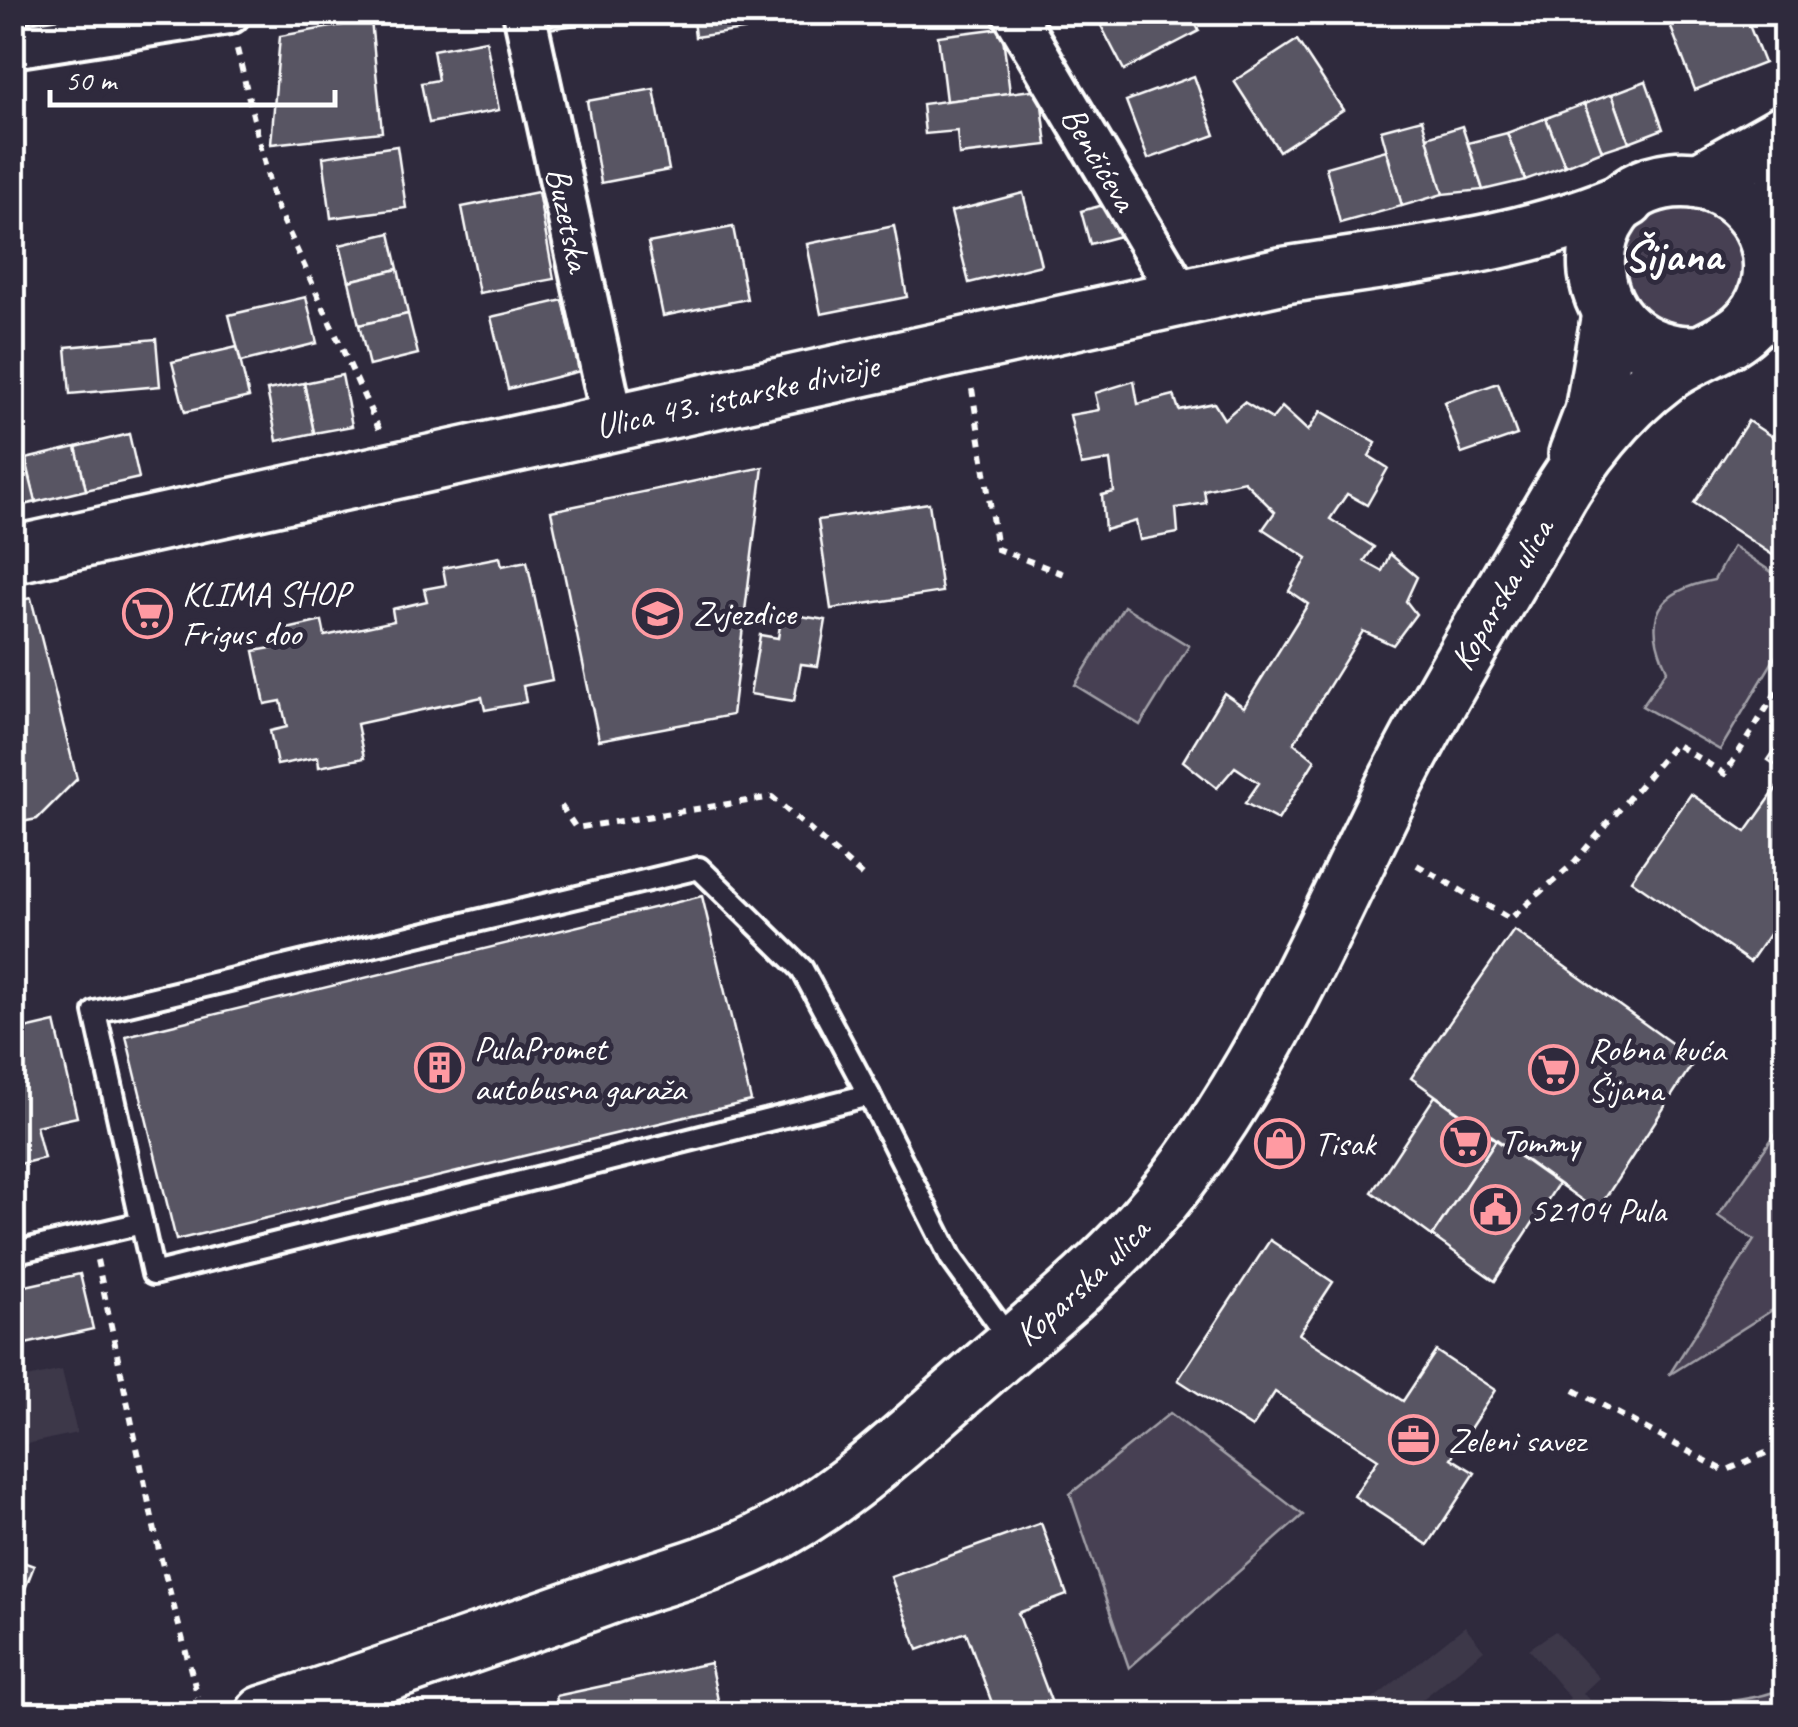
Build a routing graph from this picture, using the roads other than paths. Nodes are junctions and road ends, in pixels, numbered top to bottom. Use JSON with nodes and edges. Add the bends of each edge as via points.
{"nodes":[{"id":1,"x":524,"y":12,"type":"edge"},
{"id":2,"x":229,"y":13,"type":"edge"},
{"id":3,"x":1017,"y":14,"type":"edge"},
{"id":4,"x":12,"y":47,"type":"edge"},
{"id":5,"x":1786,"y":132,"type":"edge"},
{"id":6,"x":1786,"y":180,"type":"edge"},
{"id":7,"x":1699,"y":181,"type":"junction"},
{"id":8,"x":1627,"y":200,"type":"junction"},
{"id":9,"x":1769,"y":244,"type":"junction"},
{"id":10,"x":1462,"y":246,"type":"junction"},
{"id":11,"x":1182,"y":298,"type":"junction"},
{"id":12,"x":1606,"y":307,"type":"junction"},
{"id":13,"x":1696,"y":354,"type":"junction"},
{"id":14,"x":614,"y":426,"type":"junction"},
{"id":15,"x":1568,"y":480,"type":"junction"},
{"id":16,"x":12,"y":554,"type":"edge"},
{"id":17,"x":869,"y":1096,"type":"junction"},
{"id":18,"x":142,"y":1223,"type":"junction"},
{"id":19,"x":12,"y":1253,"type":"edge"},
{"id":20,"x":1013,"y":1344,"type":"junction"},
{"id":21,"x":264,"y":1714,"type":"edge"}],
"edges":[{"from":1,"to":14,"type":"street","name":"Buzetska"},
{"from":2,"to":4,"type":"street"},
{"from":3,"to":11,"type":"street","name":"Benčićeva"},
{"from":5,"to":7,"type":"main road"},
{"from":6,"to":9,"type":"main road"},
{"from":7,"to":8,"type":"main road","via":[[1656,184]]},
{"from":7,"to":9,"type":"main road","via":[[1743,202]]},
{"from":8,"to":10,"type":"main road","name":"Ulica 43. istarske divizije","via":[[1583,219]]},
{"from":8,"to":12,"type":"main road","via":[[1599,240],[1596,273]]},
{"from":9,"to":13,"type":"main road","via":[[1771,277],[1761,308],[1741,334]]},
{"from":10,"to":11,"type":"main road","name":"Ulica 43. istarske divizije"},
{"from":10,"to":12,"type":"main road","name":"Ulica 43. istarske divizije","via":[[1554,270],[1587,286]]},
{"from":11,"to":14,"type":"main road","name":"Ulica 43. istarske divizije"},
{"from":12,"to":13,"type":"main road","via":[[1647,347]]},
{"from":12,"to":15,"type":"main road","name":"Koparska ulica","via":[[1593,412]]},
{"from":13,"to":15,"type":"main road","name":"Koparska ulica","via":[[1623,413]]},
{"from":14,"to":16,"type":"main road","name":"Ulica 43. istarske divizije"},
{"from":15,"to":20,"type":"main road","name":"Koparska ulica","via":[[1422,732],[1249,1076],[1128,1240]]},
{"from":17,"to":18,"type":"lane","via":[[153,1274]]},
{"from":17,"to":18,"type":"lane","via":[[802,969],[699,868],[95,1012]]},
{"from":17,"to":20,"type":"lane","via":[[952,1258]]},
{"from":18,"to":19,"type":"lane"},
{"from":20,"to":21,"type":"main road","name":"Koparska ulica","via":[[873,1466],[758,1542]]}]}
